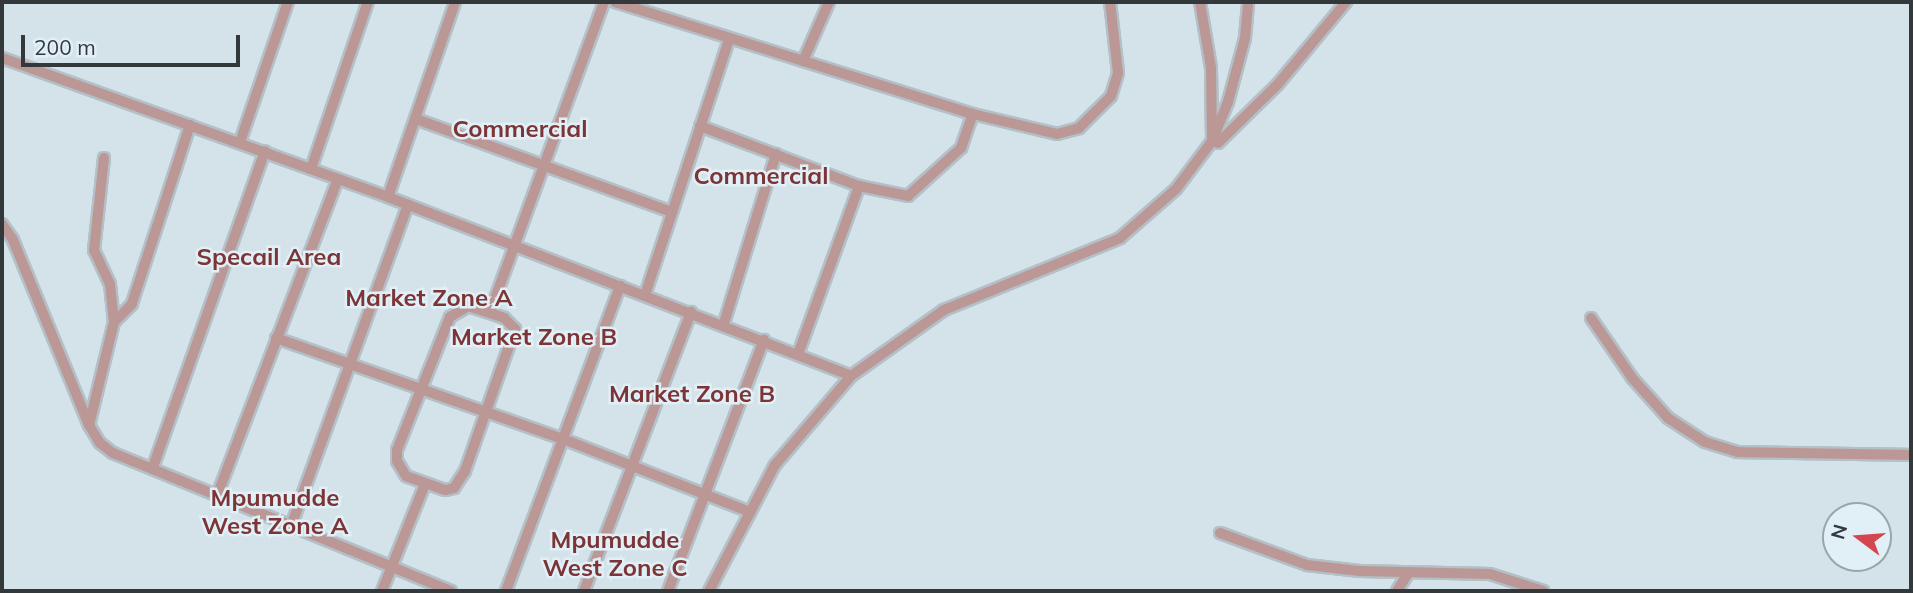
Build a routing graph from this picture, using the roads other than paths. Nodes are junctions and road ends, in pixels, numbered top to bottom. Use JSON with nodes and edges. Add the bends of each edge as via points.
{"nodes":[{"id":1,"x":288,"y":2,"type":"edge"},
{"id":2,"x":369,"y":2,"type":"edge"},
{"id":3,"x":455,"y":2,"type":"edge"},
{"id":4,"x":604,"y":2,"type":"edge"},
{"id":5,"x":615,"y":2,"type":"edge"},
{"id":6,"x":829,"y":2,"type":"edge"},
{"id":7,"x":1110,"y":2,"type":"edge"},
{"id":8,"x":1200,"y":2,"type":"edge"},
{"id":9,"x":1248,"y":2,"type":"edge"},
{"id":10,"x":1346,"y":2,"type":"edge"},
{"id":11,"x":729,"y":39,"type":"junction"},
{"id":12,"x":2,"y":58,"type":"edge"},
{"id":13,"x":803,"y":61,"type":"junction"},
{"id":14,"x":973,"y":114,"type":"junction"},
{"id":15,"x":416,"y":119,"type":"junction"},
{"id":16,"x":190,"y":125,"type":"junction"},
{"id":17,"x":700,"y":126,"type":"junction"},
{"id":18,"x":1212,"y":141,"type":"junction"},
{"id":19,"x":240,"y":142,"type":"junction"},
{"id":20,"x":265,"y":151,"type":"junction"},
{"id":21,"x":776,"y":154,"type":"junction"},
{"id":22,"x":104,"y":158,"type":"dead end"},
{"id":23,"x":544,"y":165,"type":"junction"},
{"id":24,"x":311,"y":169,"type":"junction"},
{"id":25,"x":338,"y":179,"type":"junction"},
{"id":26,"x":859,"y":186,"type":"junction"},
{"id":27,"x":387,"y":197,"type":"junction"},
{"id":28,"x":408,"y":205,"type":"junction"},
{"id":29,"x":672,"y":212,"type":"junction"},
{"id":30,"x":2,"y":224,"type":"edge"},
{"id":31,"x":515,"y":247,"type":"junction"},
{"id":32,"x":620,"y":286,"type":"junction"},
{"id":33,"x":645,"y":295,"type":"junction"},
{"id":34,"x":490,"y":312,"type":"junction"},
{"id":35,"x":691,"y":312,"type":"junction"},
{"id":36,"x":1591,"y":318,"type":"dead end"},
{"id":37,"x":114,"y":321,"type":"junction"},
{"id":38,"x":724,"y":323,"type":"junction"},
{"id":39,"x":276,"y":338,"type":"junction"},
{"id":40,"x":764,"y":340,"type":"junction"},
{"id":41,"x":798,"y":354,"type":"junction"},
{"id":42,"x":350,"y":363,"type":"junction"},
{"id":43,"x":851,"y":376,"type":"junction"},
{"id":44,"x":420,"y":388,"type":"junction"},
{"id":45,"x":487,"y":411,"type":"junction"},
{"id":46,"x":89,"y":425,"type":"junction"},
{"id":47,"x":563,"y":439,"type":"junction"},
{"id":48,"x":1911,"y":455,"type":"edge"},
{"id":49,"x":631,"y":466,"type":"junction"},
{"id":50,"x":153,"y":467,"type":"junction"},
{"id":51,"x":425,"y":484,"type":"junction"},
{"id":52,"x":218,"y":493,"type":"junction"},
{"id":53,"x":705,"y":495,"type":"junction"},
{"id":54,"x":750,"y":512,"type":"junction"},
{"id":55,"x":291,"y":526,"type":"junction"},
{"id":56,"x":1220,"y":533,"type":"dead end"},
{"id":57,"x":391,"y":566,"type":"junction"},
{"id":58,"x":1409,"y":572,"type":"junction"},
{"id":59,"x":382,"y":591,"type":"edge"},
{"id":60,"x":451,"y":591,"type":"edge"},
{"id":61,"x":506,"y":591,"type":"edge"},
{"id":62,"x":584,"y":591,"type":"edge"},
{"id":63,"x":668,"y":591,"type":"edge"},
{"id":64,"x":709,"y":591,"type":"edge"},
{"id":65,"x":1397,"y":591,"type":"edge"},
{"id":66,"x":1543,"y":591,"type":"edge"}],
"edges":[{"from":1,"to":19,"type":"street"},
{"from":2,"to":24,"type":"street"},
{"from":3,"to":15,"type":"street"},
{"from":4,"to":23,"type":"street"},
{"from":5,"to":11,"type":"street"},
{"from":6,"to":13,"type":"street"},
{"from":7,"to":14,"type":"street","via":[[1118,73],[1111,96],[1097,115],[1079,128],[1057,134]]},
{"from":8,"to":18,"type":"street","via":[[1211,68]]},
{"from":9,"to":18,"type":"street","via":[[1238,71]]},
{"from":10,"to":18,"type":"street","via":[[1250,114],[1224,140]]},
{"from":11,"to":13,"type":"street"},
{"from":11,"to":17,"type":"street"},
{"from":12,"to":16,"type":"street"},
{"from":13,"to":14,"type":"street"},
{"from":14,"to":26,"type":"street","via":[[961,148],[908,197]]},
{"from":15,"to":23,"type":"street"},
{"from":15,"to":27,"type":"street"},
{"from":16,"to":19,"type":"street"},
{"from":16,"to":37,"type":"street","via":[[132,304]]},
{"from":17,"to":21,"type":"street"},
{"from":17,"to":29,"type":"street"},
{"from":18,"to":43,"type":"street","via":[[1176,189],[1120,237],[944,310]]},
{"from":19,"to":20,"type":"street"},
{"from":20,"to":24,"type":"street"},
{"from":20,"to":50,"type":"street"},
{"from":21,"to":26,"type":"street"},
{"from":21,"to":38,"type":"street"},
{"from":22,"to":37,"type":"street","via":[[94,250],[110,284]]},
{"from":23,"to":29,"type":"street"},
{"from":23,"to":31,"type":"street"},
{"from":24,"to":25,"type":"street"},
{"from":25,"to":27,"type":"street"},
{"from":25,"to":39,"type":"street"},
{"from":26,"to":41,"type":"street"},
{"from":27,"to":28,"type":"street"},
{"from":28,"to":31,"type":"street"},
{"from":28,"to":42,"type":"street"},
{"from":29,"to":33,"type":"street"},
{"from":30,"to":46,"type":"street","via":[[13,240]]},
{"from":31,"to":32,"type":"street"},
{"from":31,"to":34,"type":"street"},
{"from":32,"to":33,"type":"street"},
{"from":32,"to":47,"type":"street"},
{"from":33,"to":35,"type":"street"},
{"from":34,"to":44,"type":"street","via":[[468,306],[455,311]]},
{"from":34,"to":45,"type":"street","via":[[516,329]]},
{"from":35,"to":38,"type":"street"},
{"from":35,"to":49,"type":"street"},
{"from":36,"to":48,"type":"street","via":[[1633,379],[1668,418],[1705,442],[1737,452]]},
{"from":37,"to":46,"type":"street"},
{"from":38,"to":40,"type":"street"},
{"from":39,"to":42,"type":"street"},
{"from":39,"to":52,"type":"street"},
{"from":40,"to":41,"type":"street"},
{"from":40,"to":53,"type":"street"},
{"from":41,"to":43,"type":"street"},
{"from":42,"to":44,"type":"street"},
{"from":42,"to":55,"type":"street"},
{"from":43,"to":54,"type":"street","via":[[775,465]]},
{"from":44,"to":45,"type":"street"},
{"from":44,"to":51,"type":"street","via":[[397,461],[406,476]]},
{"from":45,"to":47,"type":"street"},
{"from":45,"to":51,"type":"street","via":[[460,481],[445,490]]},
{"from":46,"to":50,"type":"street","via":[[106,449]]},
{"from":47,"to":49,"type":"street"},
{"from":47,"to":61,"type":"street"},
{"from":49,"to":53,"type":"street"},
{"from":49,"to":62,"type":"street"},
{"from":50,"to":52,"type":"street"},
{"from":51,"to":57,"type":"street"},
{"from":52,"to":55,"type":"street"},
{"from":53,"to":54,"type":"street"},
{"from":53,"to":63,"type":"street"},
{"from":54,"to":64,"type":"street"},
{"from":55,"to":57,"type":"street"},
{"from":56,"to":58,"type":"street","via":[[1307,565]]},
{"from":57,"to":59,"type":"street"},
{"from":57,"to":60,"type":"street"},
{"from":58,"to":65,"type":"street"},
{"from":58,"to":66,"type":"street","via":[[1490,574]]}]}
